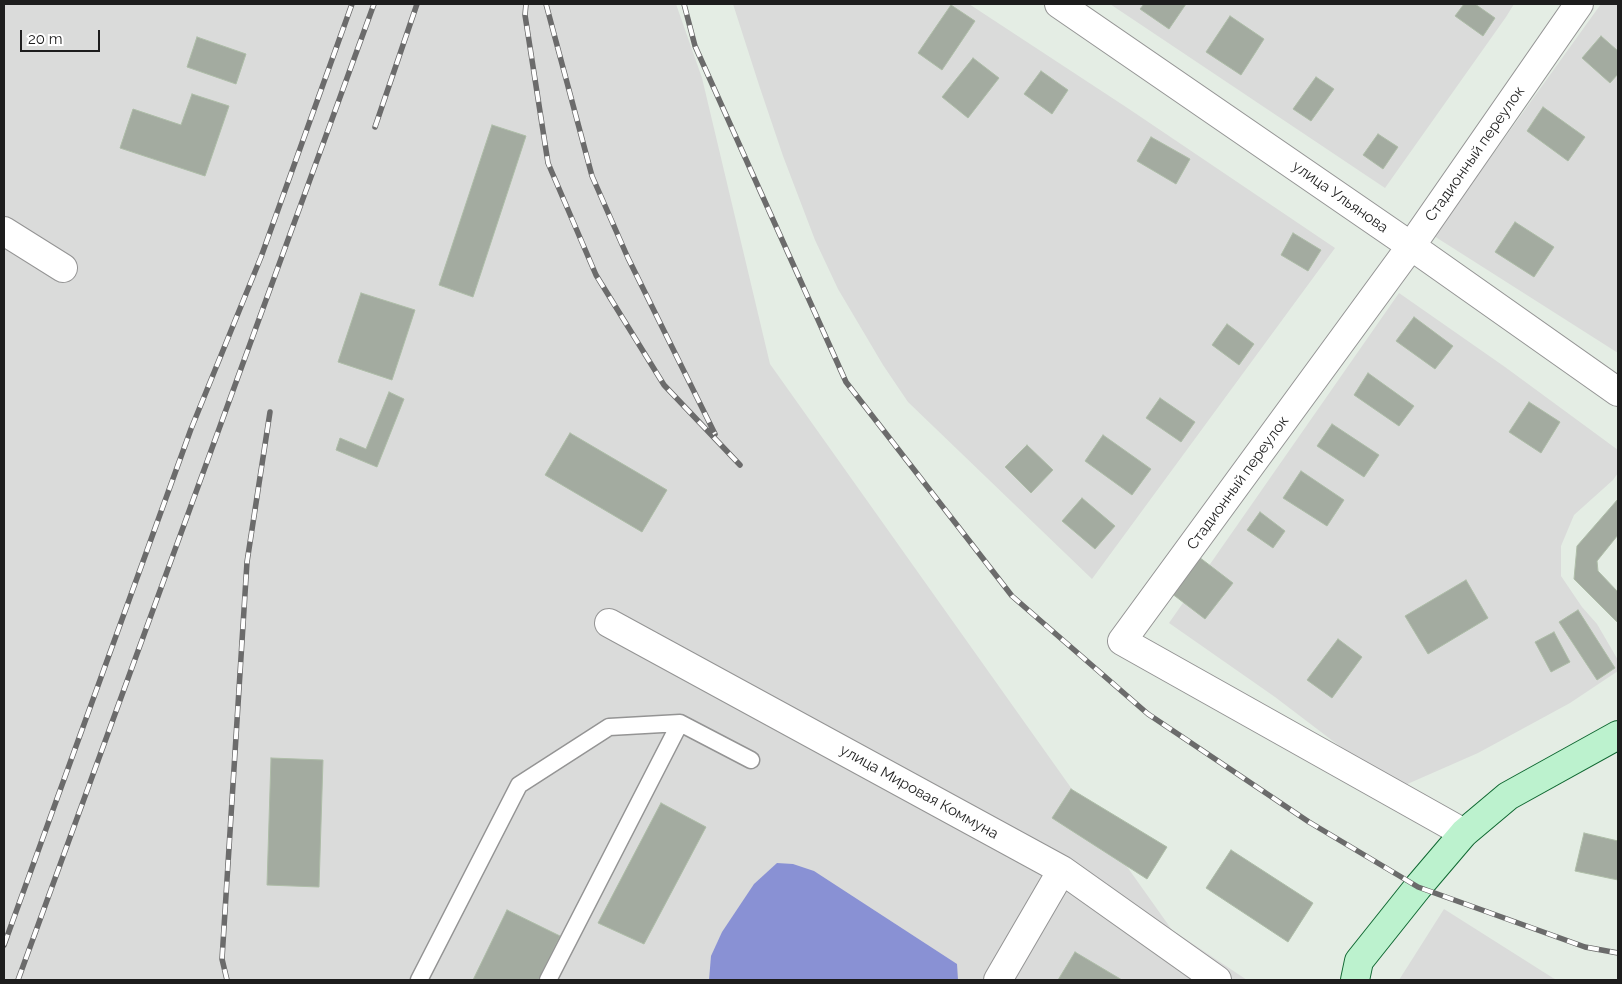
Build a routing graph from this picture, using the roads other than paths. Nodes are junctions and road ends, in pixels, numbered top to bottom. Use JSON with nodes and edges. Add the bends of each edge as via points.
{"nodes":[{"id":1,"x":1059,"y":4,"type":"edge"},
{"id":2,"x":1579,"y":4,"type":"edge"},
{"id":3,"x":4,"y":231,"type":"edge"},
{"id":4,"x":1411,"y":246,"type":"junction"},
{"id":5,"x":63,"y":268,"type":"dead end"},
{"id":6,"x":1618,"y":392,"type":"edge"},
{"id":7,"x":610,"y":623,"type":"dead end"},
{"id":8,"x":680,"y":723,"type":"junction"},
{"id":9,"x":1618,"y":735,"type":"edge"},
{"id":10,"x":751,"y":760,"type":"dead end"},
{"id":11,"x":1464,"y":833,"type":"junction"},
{"id":12,"x":1062,"y":870,"type":"junction"},
{"id":13,"x":419,"y":980,"type":"edge"},
{"id":14,"x":548,"y":980,"type":"edge"},
{"id":15,"x":998,"y":980,"type":"edge"},
{"id":16,"x":1217,"y":980,"type":"edge"},
{"id":17,"x":1355,"y":980,"type":"edge"}],
"edges":[{"from":1,"to":4,"type":"street","name":"улица Ульянова"},
{"from":2,"to":4,"type":"street","name":"Стадионный переулок"},
{"from":3,"to":5,"type":"street"},
{"from":4,"to":6,"type":"street","name":"улица Ульянова"},
{"from":4,"to":11,"type":"street","name":"Стадионный переулок","via":[[1122,642]]},
{"from":7,"to":12,"type":"street","name":"улица Мировая Коммуна"},
{"from":8,"to":10,"type":"lane"},
{"from":8,"to":13,"type":"lane","via":[[609,727],[519,785]]},
{"from":8,"to":14,"type":"lane"},
{"from":9,"to":11,"type":"main road","via":[[1508,796]]},
{"from":11,"to":17,"type":"main road","via":[[1359,961]]},
{"from":12,"to":15,"type":"street"},
{"from":12,"to":16,"type":"street","name":"улица Мировая Коммуна"}]}
